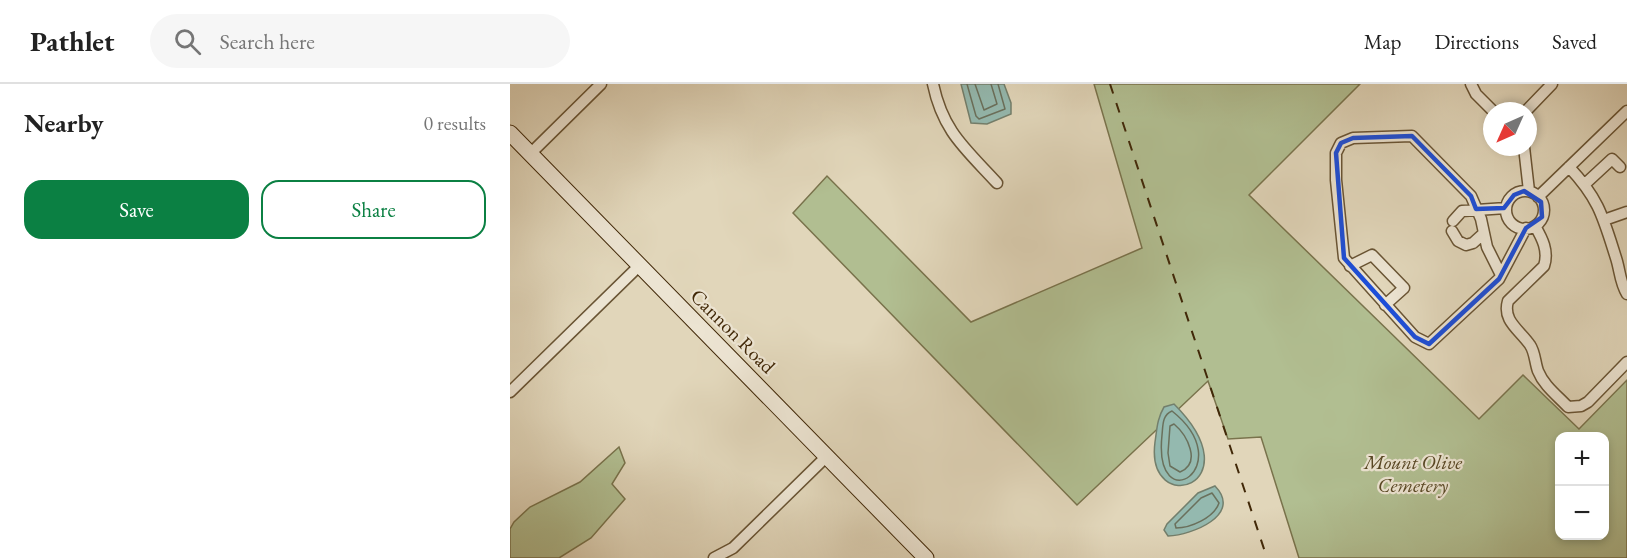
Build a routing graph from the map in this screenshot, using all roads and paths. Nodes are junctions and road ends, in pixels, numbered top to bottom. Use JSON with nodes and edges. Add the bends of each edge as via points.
{"nodes":[{"id":1,"x":601,"y":84,"type":"edge"},
{"id":2,"x":933,"y":84,"type":"edge"},
{"id":3,"x":1471,"y":84,"type":"edge"},
{"id":4,"x":1552,"y":84,"type":"edge"},
{"id":5,"x":1484,"y":102,"type":"edge"},
{"id":6,"x":1535,"y":102,"type":"edge"},
{"id":7,"x":1627,"y":111,"type":"edge"},
{"id":8,"x":510,"y":134,"type":"edge"},
{"id":9,"x":530,"y":154,"type":"junction"},
{"id":10,"x":1526,"y":156,"type":"edge"},
{"id":11,"x":1569,"y":167,"type":"junction"},
{"id":12,"x":1620,"y":167,"type":"dead end"},
{"id":13,"x":997,"y":183,"type":"dead end"},
{"id":14,"x":1585,"y":184,"type":"junction"},
{"id":15,"x":1534,"y":194,"type":"junction"},
{"id":16,"x":1506,"y":208,"type":"junction"},
{"id":17,"x":1476,"y":209,"type":"junction"},
{"id":18,"x":1627,"y":212,"type":"edge"},
{"id":19,"x":1604,"y":220,"type":"junction"},
{"id":20,"x":1530,"y":227,"type":"junction"},
{"id":21,"x":1484,"y":233,"type":"junction"},
{"id":22,"x":640,"y":266,"type":"junction"},
{"id":23,"x":1350,"y":267,"type":"junction"},
{"id":24,"x":1501,"y":275,"type":"junction"},
{"id":25,"x":1627,"y":294,"type":"edge"},
{"id":26,"x":1385,"y":305,"type":"junction"},
{"id":27,"x":1627,"y":362,"type":"edge"},
{"id":28,"x":510,"y":392,"type":"edge"},
{"id":29,"x":828,"y":456,"type":"junction"},
{"id":30,"x":714,"y":558,"type":"edge"},
{"id":31,"x":926,"y":558,"type":"edge"}],
"edges":[{"from":1,"to":9,"type":"street"},
{"from":2,"to":13,"type":"street","via":[[954,138]]},
{"from":3,"to":5,"type":"street"},
{"from":4,"to":6,"type":"street"},
{"from":7,"to":11,"type":"street"},
{"from":8,"to":9,"type":"main road","name":"Cannon Road"},
{"from":9,"to":22,"type":"main road","name":"Cannon Road"},
{"from":10,"to":15,"type":"street"},
{"from":11,"to":14,"type":"street"},
{"from":11,"to":15,"type":"street"},
{"from":12,"to":14,"type":"street","via":[[1612,159]]},
{"from":14,"to":19,"type":"street"},
{"from":15,"to":16,"type":"street","via":[[1514,195]]},
{"from":15,"to":20,"type":"street","via":[[1543,212]]},
{"from":16,"to":17,"type":"street"},
{"from":16,"to":20,"type":"street","via":[[1511,223]]},
{"from":17,"to":21,"type":"street"},
{"from":17,"to":21,"type":"street","via":[[1462,211],[1452,226],[1458,241],[1466,245]]},
{"from":17,"to":23,"type":"street","via":[[1471,196],[1412,136],[1353,138],[1341,143],[1336,162],[1340,230],[1344,258]]},
{"from":18,"to":19,"type":"street"},
{"from":19,"to":25,"type":"street"},
{"from":20,"to":24,"type":"street"},
{"from":20,"to":27,"type":"street","via":[[1545,247],[1546,260],[1506,307],[1510,322],[1530,345],[1546,384],[1568,407],[1581,406]]},
{"from":21,"to":24,"type":"street"},
{"from":22,"to":28,"type":"street"},
{"from":22,"to":29,"type":"main road","name":"Cannon Road"},
{"from":23,"to":26,"type":"street"},
{"from":23,"to":26,"type":"street","via":[[1372,255],[1404,288]]},
{"from":24,"to":26,"type":"street","via":[[1429,344],[1415,337]]},
{"from":29,"to":30,"type":"street","via":[[733,548]]},
{"from":29,"to":31,"type":"main road","name":"Cannon Road"}]}
